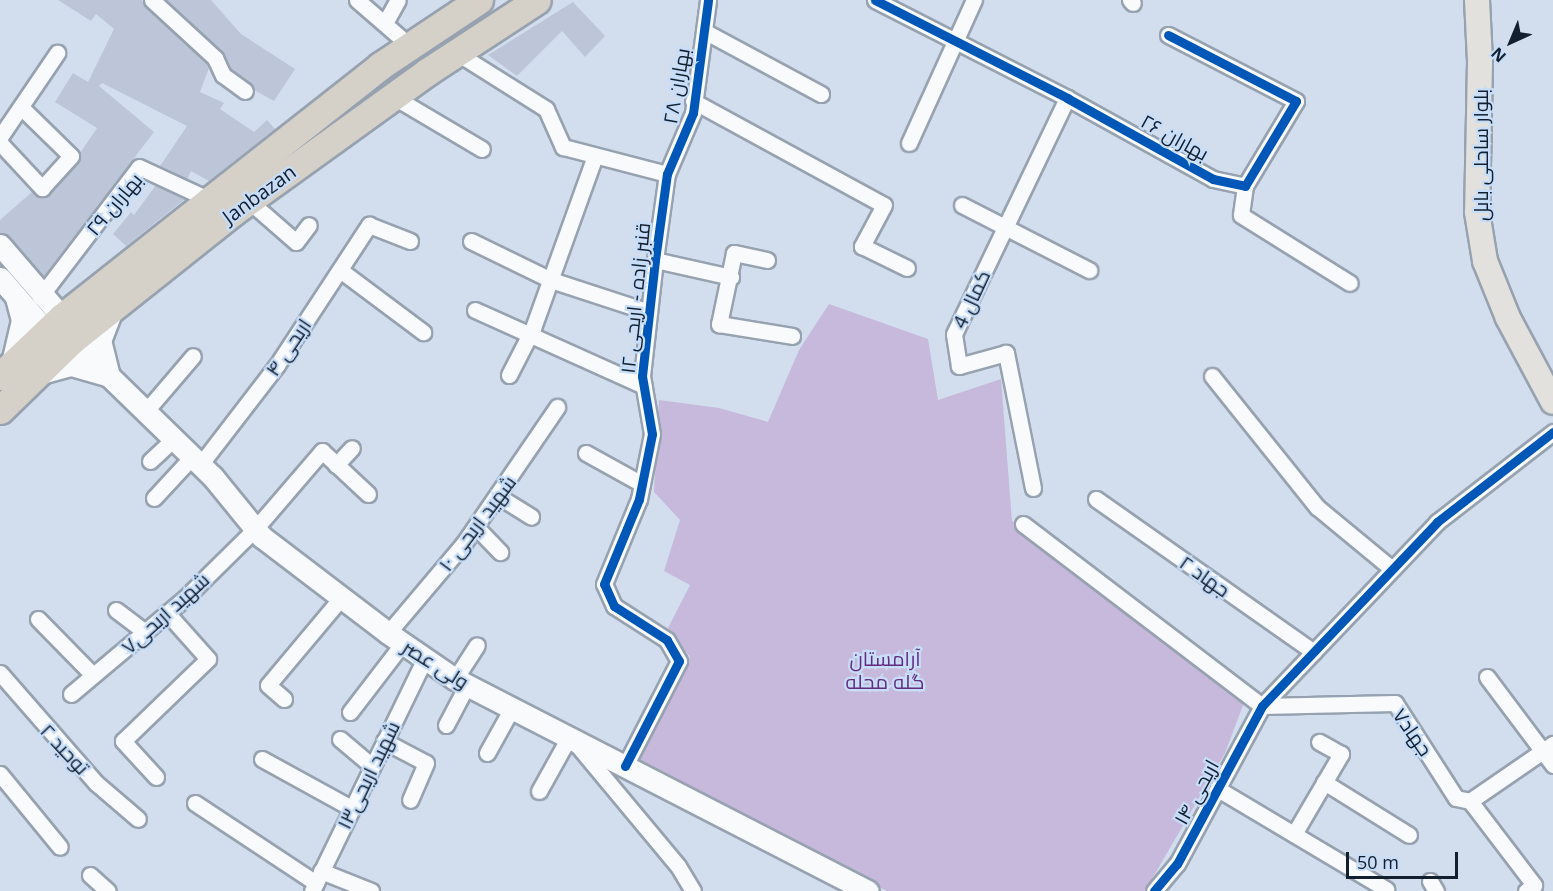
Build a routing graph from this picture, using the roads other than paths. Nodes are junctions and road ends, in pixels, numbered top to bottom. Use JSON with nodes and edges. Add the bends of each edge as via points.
{"nodes":[{"id":1,"x":152,"y":0,"type":"edge"},
{"id":2,"x":357,"y":0,"type":"edge"},
{"id":3,"x":398,"y":0,"type":"edge"},
{"id":4,"x":479,"y":0,"type":"edge"},
{"id":5,"x":537,"y":0,"type":"edge"},
{"id":6,"x":708,"y":0,"type":"edge"},
{"id":7,"x":875,"y":0,"type":"edge"},
{"id":8,"x":974,"y":0,"type":"edge"},
{"id":9,"x":1477,"y":0,"type":"edge"},
{"id":10,"x":385,"y":23,"type":"junction"},
{"id":11,"x":704,"y":31,"type":"junction"},
{"id":12,"x":1168,"y":35,"type":"dead end"},
{"id":13,"x":954,"y":41,"type":"junction"},
{"id":14,"x":410,"y":46,"type":"junction"},
{"id":15,"x":57,"y":53,"type":"dead end"},
{"id":16,"x":457,"y":53,"type":"junction"},
{"id":17,"x":245,"y":91,"type":"dead end"},
{"id":18,"x":821,"y":94,"type":"dead end"},
{"id":19,"x":394,"y":97,"type":"junction"},
{"id":20,"x":1067,"y":98,"type":"junction"},
{"id":21,"x":693,"y":101,"type":"junction"},
{"id":22,"x":21,"y":107,"type":"junction"},
{"id":23,"x":0,"y":137,"type":"edge"},
{"id":24,"x":0,"y":142,"type":"edge"},
{"id":25,"x":909,"y":142,"type":"dead end"},
{"id":26,"x":482,"y":149,"type":"dead end"},
{"id":27,"x":596,"y":156,"type":"junction"},
{"id":28,"x":667,"y":174,"type":"junction"},
{"id":29,"x":1245,"y":186,"type":"junction"},
{"id":30,"x":210,"y":200,"type":"junction"},
{"id":31,"x":249,"y":201,"type":"junction"},
{"id":32,"x":962,"y":205,"type":"dead end"},
{"id":33,"x":309,"y":225,"type":"dead end"},
{"id":34,"x":1004,"y":228,"type":"junction"},
{"id":35,"x":410,"y":241,"type":"dead end"},
{"id":36,"x":471,"y":242,"type":"dead end"},
{"id":37,"x":0,"y":245,"type":"edge"},
{"id":38,"x":655,"y":260,"type":"junction"},
{"id":39,"x":767,"y":260,"type":"dead end"},
{"id":40,"x":907,"y":268,"type":"dead end"},
{"id":41,"x":340,"y":270,"type":"junction"},
{"id":42,"x":1089,"y":270,"type":"dead end"},
{"id":43,"x":731,"y":277,"type":"junction"},
{"id":44,"x":0,"y":278,"type":"edge"},
{"id":45,"x":550,"y":280,"type":"junction"},
{"id":46,"x":1350,"y":283,"type":"dead end"},
{"id":47,"x":35,"y":292,"type":"junction"},
{"id":48,"x":105,"y":299,"type":"junction"},
{"id":49,"x":475,"y":310,"type":"dead end"},
{"id":50,"x":649,"y":312,"type":"junction"},
{"id":51,"x":60,"y":330,"type":"junction"},
{"id":52,"x":423,"y":332,"type":"dead end"},
{"id":53,"x":529,"y":336,"type":"junction"},
{"id":54,"x":792,"y":336,"type":"dead end"},
{"id":55,"x":194,"y":356,"type":"dead end"},
{"id":56,"x":14,"y":372,"type":"edge"},
{"id":57,"x":509,"y":375,"type":"dead end"},
{"id":58,"x":109,"y":376,"type":"junction"},
{"id":59,"x":1212,"y":376,"type":"dead end"},
{"id":60,"x":644,"y":386,"type":"junction"},
{"id":61,"x":1553,"y":402,"type":"edge"},
{"id":62,"x":557,"y":407,"type":"dead end"},
{"id":63,"x":0,"y":410,"type":"edge"},
{"id":64,"x":146,"y":411,"type":"junction"},
{"id":65,"x":1553,"y":432,"type":"edge"},
{"id":66,"x":174,"y":439,"type":"junction"},
{"id":67,"x":352,"y":448,"type":"dead end"},
{"id":68,"x":586,"y":453,"type":"dead end"},
{"id":69,"x":150,"y":461,"type":"dead end"},
{"id":70,"x":196,"y":461,"type":"junction"},
{"id":71,"x":336,"y":465,"type":"junction"},
{"id":72,"x":642,"y":484,"type":"junction"},
{"id":73,"x":1033,"y":488,"type":"dead end"},
{"id":74,"x":368,"y":494,"type":"dead end"},
{"id":75,"x":498,"y":496,"type":"junction"},
{"id":76,"x":154,"y":498,"type":"dead end"},
{"id":77,"x":1096,"y":499,"type":"dead end"},
{"id":78,"x":531,"y":517,"type":"dead end"},
{"id":79,"x":1023,"y":524,"type":"dead end"},
{"id":80,"x":476,"y":527,"type":"junction"},
{"id":81,"x":255,"y":529,"type":"junction"},
{"id":82,"x":500,"y":552,"type":"dead end"},
{"id":83,"x":1392,"y":569,"type":"junction"},
{"id":84,"x":341,"y":598,"type":"junction"},
{"id":85,"x":116,"y":610,"type":"dead end"},
{"id":86,"x":167,"y":613,"type":"junction"},
{"id":87,"x":38,"y":619,"type":"dead end"},
{"id":88,"x":145,"y":632,"type":"junction"},
{"id":89,"x":395,"y":638,"type":"junction"},
{"id":90,"x":477,"y":645,"type":"dead end"},
{"id":91,"x":1314,"y":652,"type":"junction"},
{"id":92,"x":425,"y":658,"type":"junction"},
{"id":93,"x":0,"y":673,"type":"edge"},
{"id":94,"x":93,"y":675,"type":"junction"},
{"id":95,"x":1487,"y":678,"type":"dead end"},
{"id":96,"x":461,"y":682,"type":"junction"},
{"id":97,"x":71,"y":694,"type":"dead end"},
{"id":98,"x":284,"y":699,"type":"dead end"},
{"id":99,"x":1262,"y":706,"type":"junction"},
{"id":100,"x":512,"y":708,"type":"junction"},
{"id":101,"x":350,"y":712,"type":"dead end"},
{"id":102,"x":446,"y":725,"type":"dead end"},
{"id":103,"x":570,"y":738,"type":"junction"},
{"id":104,"x":340,"y":739,"type":"dead end"},
{"id":105,"x":384,"y":741,"type":"junction"},
{"id":106,"x":1318,"y":742,"type":"dead end"},
{"id":107,"x":1548,"y":748,"type":"edge"},
{"id":108,"x":487,"y":753,"type":"dead end"},
{"id":109,"x":262,"y":759,"type":"dead end"},
{"id":110,"x":1553,"y":765,"type":"edge"},
{"id":111,"x":372,"y":766,"type":"junction"},
{"id":112,"x":625,"y":766,"type":"junction"},
{"id":113,"x":0,"y":774,"type":"edge"},
{"id":114,"x":156,"y":777,"type":"dead end"},
{"id":115,"x":1324,"y":782,"type":"junction"},
{"id":116,"x":1218,"y":789,"type":"junction"},
{"id":117,"x":539,"y":791,"type":"dead end"},
{"id":118,"x":410,"y":800,"type":"dead end"},
{"id":119,"x":1470,"y":801,"type":"junction"},
{"id":120,"x":195,"y":803,"type":"dead end"},
{"id":121,"x":351,"y":808,"type":"junction"},
{"id":122,"x":138,"y":819,"type":"dead end"},
{"id":123,"x":1294,"y":834,"type":"junction"},
{"id":124,"x":1409,"y":835,"type":"dead end"},
{"id":125,"x":60,"y":847,"type":"dead end"},
{"id":126,"x":90,"y":875,"type":"dead end"},
{"id":127,"x":317,"y":882,"type":"edge"},
{"id":128,"x":1386,"y":889,"type":"dead end"},
{"id":129,"x":1156,"y":890,"type":"edge"},
{"id":130,"x":108,"y":891,"type":"edge"},
{"id":131,"x":371,"y":891,"type":"edge"},
{"id":132,"x":693,"y":891,"type":"edge"},
{"id":133,"x":868,"y":891,"type":"edge"},
{"id":134,"x":1526,"y":891,"type":"edge"}],
"edges":[{"from":1,"to":17,"type":"street","via":[[215,58],[223,75]]},
{"from":2,"to":10,"type":"street"},
{"from":3,"to":10,"type":"street"},
{"from":4,"to":14,"type":"highway","name":"Janbazan"},
{"from":5,"to":16,"type":"highway","name":"Janbazan"},
{"from":6,"to":11,"type":"street","name":"بهاران ۲۸"},
{"from":7,"to":13,"type":"street","name":"بهاران ۲۶"},
{"from":8,"to":13,"type":"street"},
{"from":9,"to":61,"type":"main road","name":"بلوار ساحلی بابل","via":[[1477,212],[1485,261],[1508,318]]},
{"from":10,"to":14,"type":"street"},
{"from":11,"to":18,"type":"street"},
{"from":11,"to":21,"type":"street","name":"بهاران ۲۸"},
{"from":12,"to":29,"type":"street","via":[[1296,101]]},
{"from":13,"to":20,"type":"street","name":"بهاران ۲۶"},
{"from":13,"to":25,"type":"street"},
{"from":14,"to":30,"type":"highway","name":"Janbazan"},
{"from":15,"to":22,"type":"street"},
{"from":16,"to":19,"type":"highway","name":"Janbazan"},
{"from":16,"to":27,"type":"street","via":[[546,109],[562,147]]},
{"from":19,"to":26,"type":"street"},
{"from":19,"to":31,"type":"highway","name":"Janbazan"},
{"from":20,"to":29,"type":"street","name":"بهاران ۲۶","via":[[1213,179]]},
{"from":20,"to":34,"type":"street","name":"کمال 4"},
{"from":21,"to":28,"type":"street","name":"بهاران ۲۸","via":[[684,142]]},
{"from":21,"to":40,"type":"street","via":[[884,205],[862,246]]},
{"from":22,"to":23,"type":"street"},
{"from":22,"to":24,"type":"street","via":[[71,156],[42,188]]},
{"from":27,"to":28,"type":"street"},
{"from":27,"to":45,"type":"street"},
{"from":28,"to":38,"type":"street","name":"قنبر زاده - اریحی ۱۲"},
{"from":29,"to":46,"type":"street","via":[[1241,215]]},
{"from":30,"to":47,"type":"street","name":"بهاران ۲۹","via":[[139,167]]},
{"from":30,"to":48,"type":"highway","name":"Janbazan"},
{"from":31,"to":33,"type":"street","via":[[296,242]]},
{"from":31,"to":48,"type":"highway","name":"Janbazan"},
{"from":32,"to":34,"type":"street"},
{"from":34,"to":42,"type":"street"},
{"from":34,"to":73,"type":"street","name":"کمال 4","via":[[954,334],[959,366],[1006,353]]},
{"from":35,"to":41,"type":"street","name":"اریحی ۴","via":[[369,225]]},
{"from":36,"to":45,"type":"street"},
{"from":37,"to":47,"type":"main road"},
{"from":38,"to":43,"type":"street"},
{"from":38,"to":50,"type":"street","name":"قنبر زاده - اریحی ۱۲"},
{"from":39,"to":43,"type":"street","via":[[734,253]]},
{"from":41,"to":52,"type":"street"},
{"from":41,"to":70,"type":"street","name":"اریحی ۴","via":[[277,364]]},
{"from":43,"to":54,"type":"street","via":[[719,324]]},
{"from":44,"to":47,"type":"main road"},
{"from":45,"to":50,"type":"street"},
{"from":45,"to":53,"type":"street"},
{"from":47,"to":48,"type":"main road"},
{"from":47,"to":51,"type":"main road","name":"ولی عصر"},
{"from":47,"to":56,"type":"main road","via":[[22,320]]},
{"from":48,"to":51,"type":"highway","name":"Janbazan"},
{"from":48,"to":58,"type":"main road","via":[[100,341]]},
{"from":49,"to":53,"type":"street"},
{"from":50,"to":60,"type":"street","name":"قنبر زاده - اریحی ۱۲"},
{"from":51,"to":56,"type":"highway","name":"Janbazan"},
{"from":51,"to":58,"type":"main road","name":"ولی عصر"},
{"from":53,"to":57,"type":"street"},
{"from":53,"to":60,"type":"street"},
{"from":55,"to":64,"type":"street"},
{"from":56,"to":58,"type":"main road","via":[[72,365]]},
{"from":56,"to":63,"type":"highway","name":"Janbazan"},
{"from":58,"to":64,"type":"main road","name":"ولی عصر"},
{"from":59,"to":83,"type":"street","via":[[1317,507]]},
{"from":60,"to":72,"type":"street","name":"قنبر زاده - اریحی ۱۲","via":[[652,434]]},
{"from":62,"to":75,"type":"street","name":"شهید اریحی ۱۰"},
{"from":64,"to":66,"type":"main road","name":"ولی عصر"},
{"from":65,"to":83,"type":"street","name":"اریحی ۱۴","via":[[1437,522]]},
{"from":66,"to":69,"type":"street"},
{"from":66,"to":70,"type":"main road","name":"ولی عصر"},
{"from":67,"to":71,"type":"street"},
{"from":68,"to":72,"type":"street"},
{"from":70,"to":76,"type":"street","name":"اریحی ۴"},
{"from":70,"to":81,"type":"main road","name":"ولی عصر"},
{"from":71,"to":74,"type":"street"},
{"from":71,"to":81,"type":"street","name":"شهید اریحی۷","via":[[322,451]]},
{"from":72,"to":112,"type":"street","name":"قنبر زاده - اریحی ۱۲","via":[[604,584],[614,606],[667,640],[679,660]]},
{"from":75,"to":78,"type":"street"},
{"from":75,"to":80,"type":"street","name":"شهید اریحی ۱۰"},
{"from":77,"to":91,"type":"street","name":"جهاد ۲"},
{"from":79,"to":99,"type":"street"},
{"from":80,"to":82,"type":"street"},
{"from":80,"to":89,"type":"street","name":"شهید اریحی ۱۰"},
{"from":81,"to":84,"type":"main road","name":"ولی عصر"},
{"from":81,"to":86,"type":"street","name":"شهید اریحی۷"},
{"from":83,"to":91,"type":"street","name":"اریحی ۱۴"},
{"from":84,"to":89,"type":"main road","name":"ولی عصر"},
{"from":84,"to":98,"type":"street","via":[[268,685]]},
{"from":85,"to":88,"type":"street"},
{"from":86,"to":88,"type":"street","name":"شهید اریحی۷"},
{"from":86,"to":114,"type":"street","via":[[208,659],[123,741]]},
{"from":87,"to":94,"type":"street"},
{"from":88,"to":94,"type":"street","name":"شهید اریحی۷"},
{"from":89,"to":92,"type":"main road","name":"ولی عصر"},
{"from":89,"to":101,"type":"street","name":"شهید اریحی ۱۰"},
{"from":90,"to":96,"type":"street"},
{"from":91,"to":99,"type":"street","name":"اریحی ۱۴"},
{"from":92,"to":96,"type":"main road","name":"ولی عصر"},
{"from":92,"to":105,"type":"street","name":"شهید اریحی۱۳"},
{"from":93,"to":122,"type":"street","name":"توحید ۲","via":[[96,783]]},
{"from":94,"to":97,"type":"street","name":"شهید اریحی۷"},
{"from":95,"to":107,"type":"street"},
{"from":96,"to":100,"type":"main road","name":"ولی عصر"},
{"from":96,"to":102,"type":"street"},
{"from":99,"to":116,"type":"street","name":"اریحی ۱۴"},
{"from":99,"to":119,"type":"street","name":"جهاد۷","via":[[1395,703],[1456,798]]},
{"from":100,"to":103,"type":"main road","name":"ولی عصر"},
{"from":100,"to":108,"type":"street"},
{"from":103,"to":112,"type":"main road","name":"ولی عصر"},
{"from":103,"to":117,"type":"street"},
{"from":103,"to":132,"type":"street","via":[[678,866]]},
{"from":104,"to":111,"type":"street"},
{"from":105,"to":111,"type":"street","name":"شهید اریحی۱۳"},
{"from":105,"to":118,"type":"street","via":[[426,763]]},
{"from":106,"to":115,"type":"street","via":[[1341,754]]},
{"from":107,"to":110,"type":"street"},
{"from":107,"to":119,"type":"street"},
{"from":109,"to":121,"type":"street"},
{"from":111,"to":121,"type":"street","name":"شهید اریحی۱۳"},
{"from":112,"to":133,"type":"main road","name":"ولی عصر"},
{"from":113,"to":125,"type":"street"},
{"from":115,"to":123,"type":"street"},
{"from":115,"to":124,"type":"street"},
{"from":116,"to":123,"type":"street"},
{"from":116,"to":129,"type":"street","name":"اریحی ۱۴","via":[[1177,864]]},
{"from":119,"to":134,"type":"street","via":[[1534,885]]},
{"from":120,"to":127,"type":"street"},
{"from":121,"to":127,"type":"street","name":"شهید اریحی۱۳"},
{"from":123,"to":128,"type":"street"},
{"from":126,"to":130,"type":"street"},
{"from":127,"to":131,"type":"street"}]}
